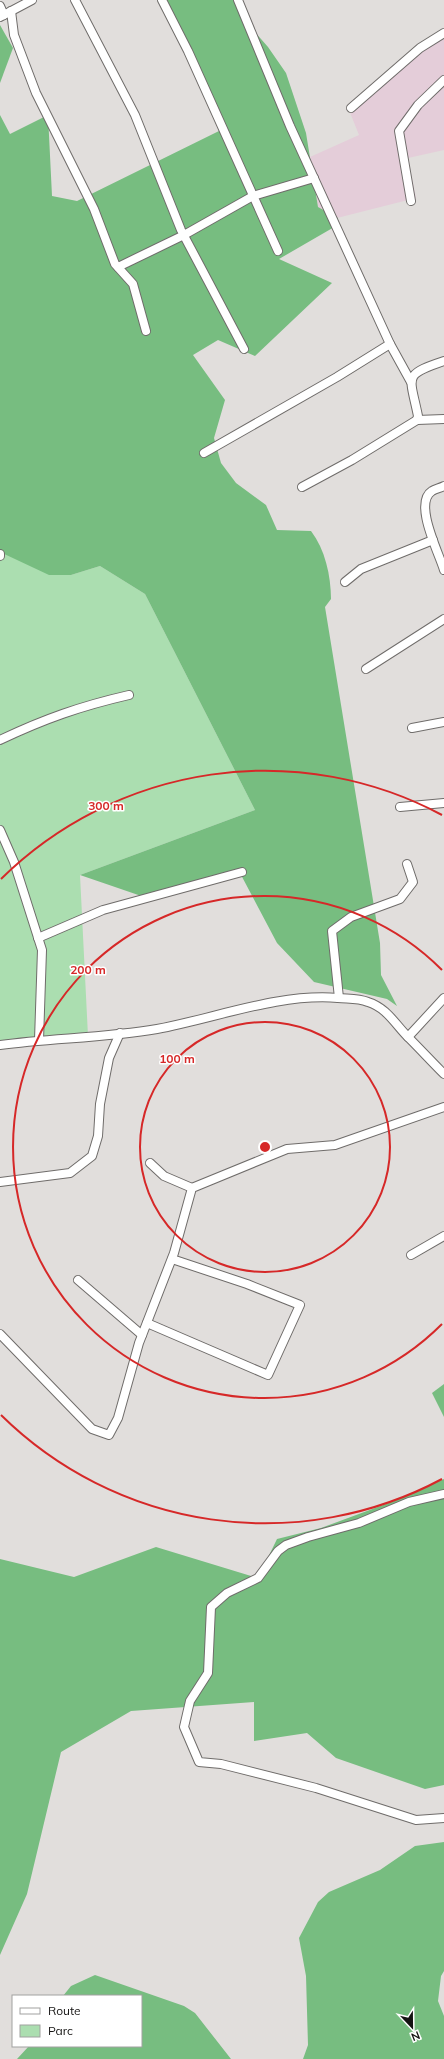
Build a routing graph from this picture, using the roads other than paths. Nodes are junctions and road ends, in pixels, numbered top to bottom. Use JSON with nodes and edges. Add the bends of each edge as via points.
{"nodes":[{"id":1,"x":32,"y":0,"type":"edge"},
{"id":2,"x":75,"y":0,"type":"edge"},
{"id":3,"x":162,"y":0,"type":"edge"},
{"id":4,"x":238,"y":0,"type":"edge"},
{"id":5,"x":0,"y":6,"type":"edge"},
{"id":6,"x":5,"y":14,"type":"edge"},
{"id":7,"x":444,"y":33,"type":"edge"},
{"id":8,"x":444,"y":80,"type":"edge"},
{"id":9,"x":352,"y":108,"type":"dead end"},
{"id":10,"x":314,"y":178,"type":"junction"},
{"id":11,"x":253,"y":196,"type":"junction"},
{"id":12,"x":411,"y":201,"type":"dead end"},
{"id":13,"x":184,"y":235,"type":"junction"},
{"id":14,"x":278,"y":251,"type":"dead end"},
{"id":15,"x":118,"y":267,"type":"junction"},
{"id":16,"x":146,"y":331,"type":"dead end"},
{"id":17,"x":390,"y":344,"type":"junction"},
{"id":18,"x":244,"y":349,"type":"dead end"},
{"id":19,"x":444,"y":361,"type":"edge"},
{"id":20,"x":411,"y":382,"type":"junction"},
{"id":21,"x":444,"y":419,"type":"edge"},
{"id":22,"x":417,"y":420,"type":"junction"},
{"id":23,"x":204,"y":453,"type":"dead end"},
{"id":24,"x":444,"y":486,"type":"edge"},
{"id":25,"x":302,"y":487,"type":"dead end"},
{"id":26,"x":432,"y":540,"type":"junction"},
{"id":27,"x":444,"y":570,"type":"edge"},
{"id":28,"x":345,"y":582,"type":"dead end"},
{"id":29,"x":444,"y":619,"type":"edge"},
{"id":30,"x":366,"y":669,"type":"dead end"},
{"id":31,"x":129,"y":695,"type":"dead end"},
{"id":32,"x":444,"y":722,"type":"edge"},
{"id":33,"x":412,"y":728,"type":"dead end"},
{"id":34,"x":0,"y":740,"type":"edge"},
{"id":35,"x":444,"y":803,"type":"edge"},
{"id":36,"x":400,"y":807,"type":"dead end"},
{"id":37,"x":0,"y":830,"type":"edge"},
{"id":38,"x":407,"y":864,"type":"dead end"},
{"id":39,"x":242,"y":872,"type":"dead end"},
{"id":40,"x":38,"y":938,"type":"junction"},
{"id":41,"x":339,"y":998,"type":"junction"},
{"id":42,"x":444,"y":998,"type":"edge"},
{"id":43,"x":120,"y":1033,"type":"junction"},
{"id":44,"x":408,"y":1037,"type":"junction"},
{"id":45,"x":39,"y":1040,"type":"junction"},
{"id":46,"x":0,"y":1045,"type":"edge"},
{"id":47,"x":444,"y":1074,"type":"edge"},
{"id":48,"x":444,"y":1107,"type":"edge"},
{"id":49,"x":150,"y":1163,"type":"dead end"},
{"id":50,"x":0,"y":1182,"type":"edge"},
{"id":51,"x":192,"y":1188,"type":"junction"},
{"id":52,"x":444,"y":1236,"type":"edge"},
{"id":53,"x":411,"y":1255,"type":"dead end"},
{"id":54,"x":172,"y":1259,"type":"junction"},
{"id":55,"x":78,"y":1280,"type":"dead end"},
{"id":56,"x":147,"y":1323,"type":"junction"},
{"id":57,"x":0,"y":1334,"type":"edge"},
{"id":58,"x":142,"y":1335,"type":"junction"},
{"id":59,"x":444,"y":1494,"type":"edge"},
{"id":60,"x":444,"y":1818,"type":"edge"}],
"edges":[{"from":1,"to":6,"type":"street"},
{"from":2,"to":13,"type":"street","via":[[135,115]]},
{"from":3,"to":11,"type":"street"},
{"from":4,"to":10,"type":"street"},
{"from":5,"to":6,"type":"street"},
{"from":6,"to":15,"type":"street","via":[[36,93],[94,209]]},
{"from":7,"to":9,"type":"street","via":[[420,48]]},
{"from":8,"to":12,"type":"street","via":[[418,105],[399,131]]},
{"from":10,"to":11,"type":"street"},
{"from":10,"to":17,"type":"street"},
{"from":11,"to":13,"type":"street"},
{"from":11,"to":14,"type":"street"},
{"from":13,"to":15,"type":"street"},
{"from":13,"to":18,"type":"street"},
{"from":15,"to":16,"type":"street","via":[[132,284]]},
{"from":17,"to":20,"type":"street"},
{"from":17,"to":23,"type":"street"},
{"from":19,"to":20,"type":"street","via":[[418,370]]},
{"from":20,"to":22,"type":"street"},
{"from":21,"to":22,"type":"street"},
{"from":22,"to":25,"type":"street"},
{"from":24,"to":26,"type":"street","via":[[432,491],[427,496],[425,504]]},
{"from":26,"to":27,"type":"street"},
{"from":26,"to":28,"type":"street","via":[[361,569]]},
{"from":29,"to":30,"type":"street"},
{"from":31,"to":34,"type":"street","via":[[91,703],[41,720]]},
{"from":32,"to":33,"type":"street"},
{"from":35,"to":36,"type":"street"},
{"from":37,"to":40,"type":"street","via":[[14,862]]},
{"from":38,"to":41,"type":"street","via":[[413,882],[400,899],[351,917],[332,931]]},
{"from":39,"to":40,"type":"street","via":[[103,910]]},
{"from":40,"to":45,"type":"street","via":[[42,950]]},
{"from":41,"to":43,"type":"street","via":[[328,996],[277,1002],[155,1029]]},
{"from":41,"to":44,"type":"street","via":[[349,997],[370,1002],[390,1014]]},
{"from":42,"to":44,"type":"street"},
{"from":43,"to":45,"type":"street"},
{"from":43,"to":50,"type":"street","via":[[108,1058],[100,1104],[98,1136],[92,1156],[70,1173]]},
{"from":44,"to":47,"type":"street"},
{"from":45,"to":46,"type":"street"},
{"from":48,"to":51,"type":"street","via":[[335,1145],[287,1149]]},
{"from":49,"to":51,"type":"street","via":[[164,1176]]},
{"from":51,"to":54,"type":"street"},
{"from":52,"to":53,"type":"street"},
{"from":54,"to":56,"type":"street"},
{"from":54,"to":56,"type":"street","via":[[300,1305],[268,1376]]},
{"from":55,"to":58,"type":"street"},
{"from":56,"to":58,"type":"street"},
{"from":57,"to":58,"type":"street","via":[[92,1429],[109,1435],[118,1418]]},
{"from":59,"to":60,"type":"street","via":[[409,1502],[359,1523],[286,1545],[278,1551],[258,1578],[227,1593],[212,1607],[208,1673],[190,1700],[184,1727],[199,1762],[221,1764],[316,1788],[416,1820]]}]}
